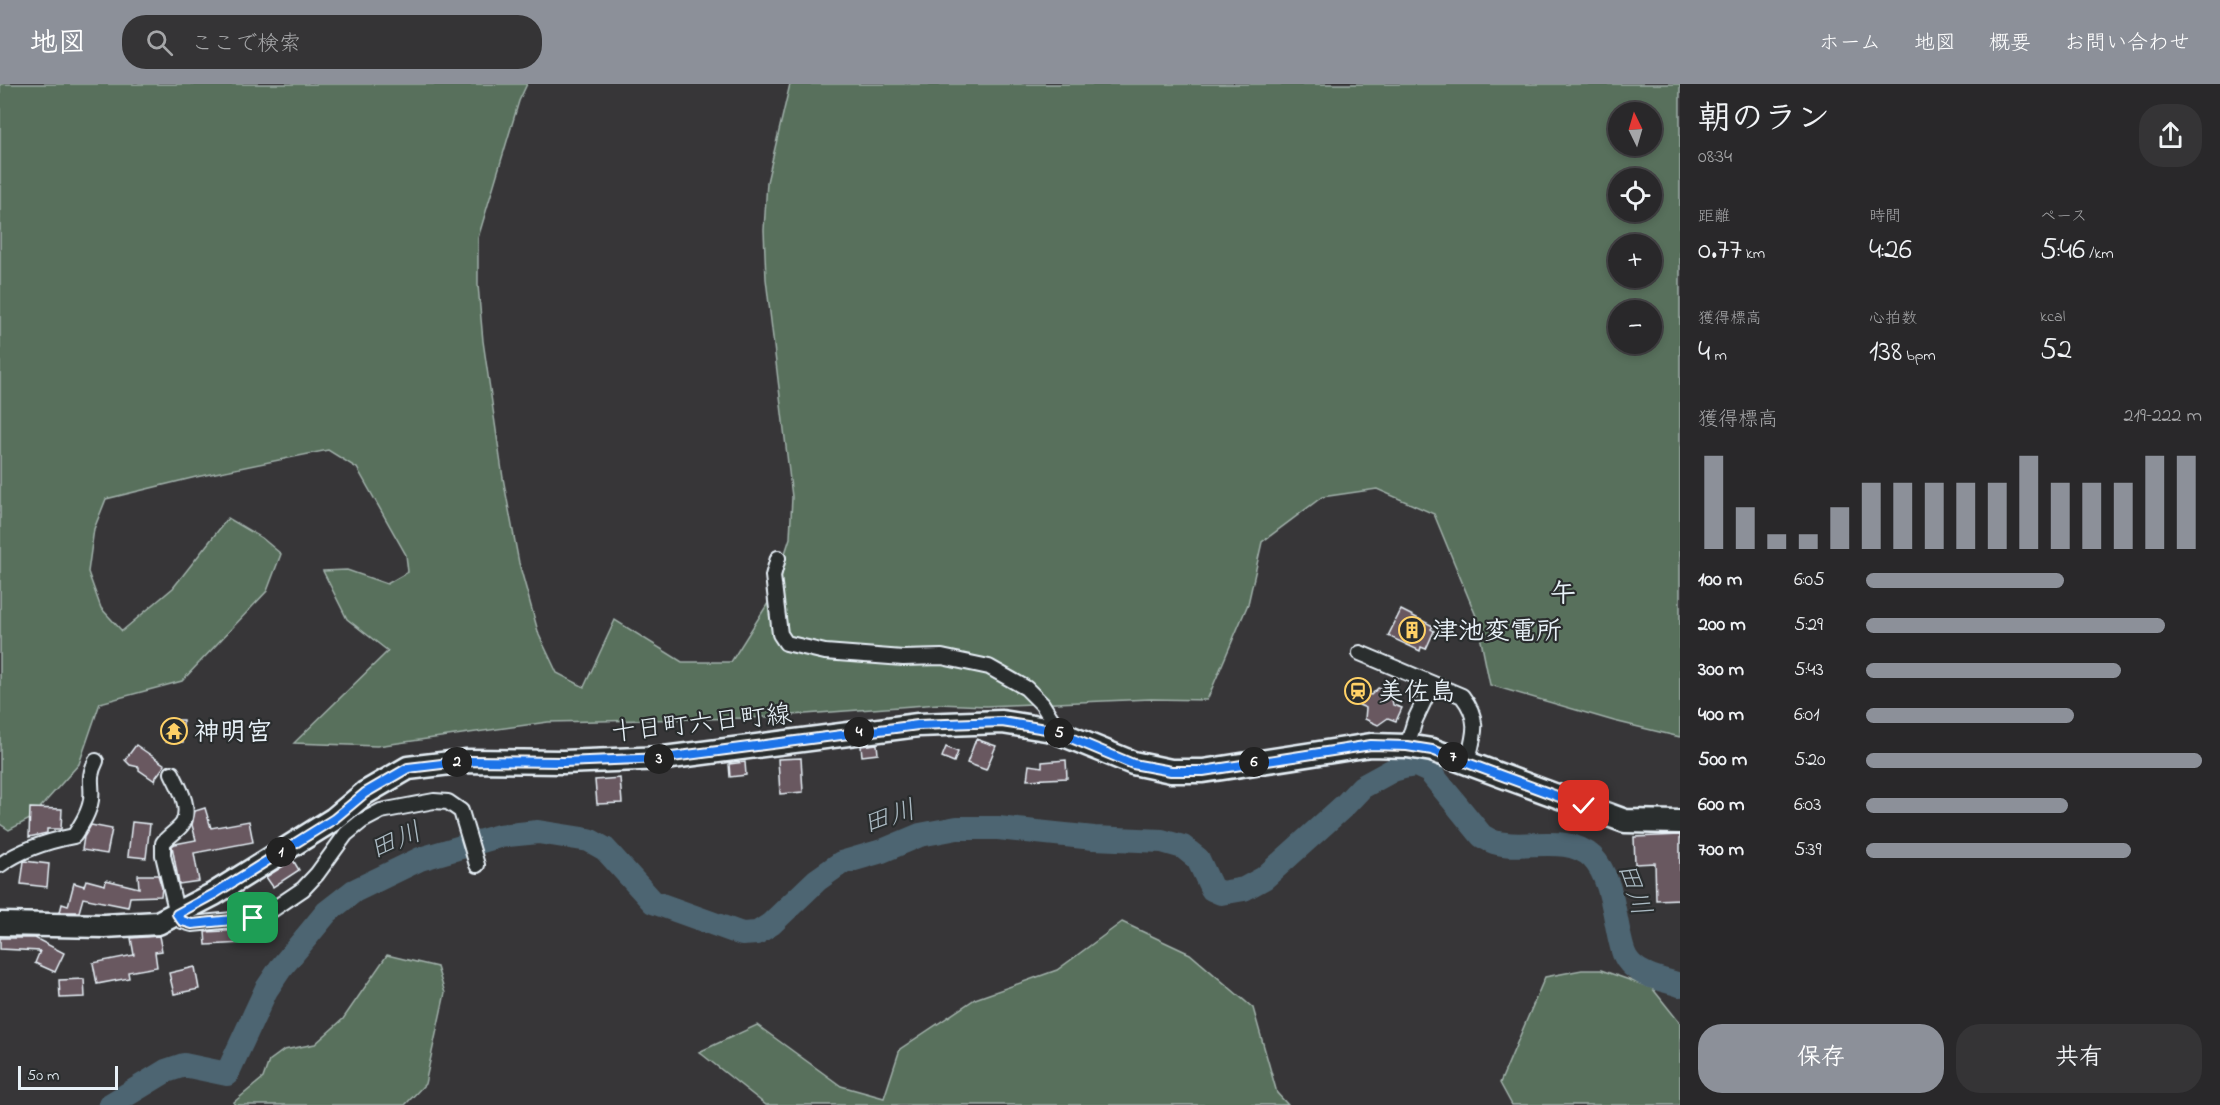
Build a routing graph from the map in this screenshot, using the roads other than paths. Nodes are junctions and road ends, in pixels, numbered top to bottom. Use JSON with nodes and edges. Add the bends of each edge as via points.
{"nodes":[{"id":1,"x":778,"y":558,"type":"dead end"},
{"id":2,"x":1360,"y":653,"type":"dead end"},
{"id":3,"x":1432,"y":684,"type":"junction"},
{"id":4,"x":1052,"y":730,"type":"junction"},
{"id":5,"x":1407,"y":746,"type":"junction"},
{"id":6,"x":96,"y":761,"type":"dead end"},
{"id":7,"x":1467,"y":763,"type":"junction"},
{"id":8,"x":172,"y":773,"type":"dead end"},
{"id":9,"x":1680,"y":822,"type":"edge"},
{"id":10,"x":0,"y":865,"type":"edge"},
{"id":11,"x":477,"y":865,"type":"dead end"},
{"id":12,"x":177,"y":914,"type":"junction"},
{"id":13,"x":0,"y":924,"type":"edge"}],
"edges":[{"from":1,"to":4,"type":"street","via":[[773,576],[780,634],[786,643],[825,652],[942,657],[988,667],[1026,688],[1054,723]]},
{"from":2,"to":3,"type":"street"},
{"from":3,"to":5,"type":"street"},
{"from":3,"to":7,"type":"street","via":[[1462,696],[1471,708],[1474,736]]},
{"from":4,"to":5,"type":"main road","name":"十日町六日町線","via":[[1133,764],[1171,771],[1203,771],[1371,745]]},
{"from":4,"to":12,"type":"main road","name":"十日町六日町線","via":[[1002,722],[918,725],[664,758],[467,761],[408,768],[365,793],[334,819]]},
{"from":5,"to":7,"type":"main road","name":"十日町六日町線"},
{"from":6,"to":10,"type":"street","via":[[90,773],[91,800],[85,820],[74,836],[13,856]]},
{"from":7,"to":9,"type":"main road","name":"十日町六日町線","via":[[1625,820]]},
{"from":8,"to":12,"type":"street","via":[[186,809],[183,824],[163,843]]},
{"from":11,"to":12,"type":"street","via":[[461,811],[448,802],[434,801],[381,812],[362,821],[346,834],[303,889],[269,912],[253,918],[192,924],[182,921]]},
{"from":12,"to":13,"type":"main road","name":"十日町六日町線","via":[[158,923]]}]}
